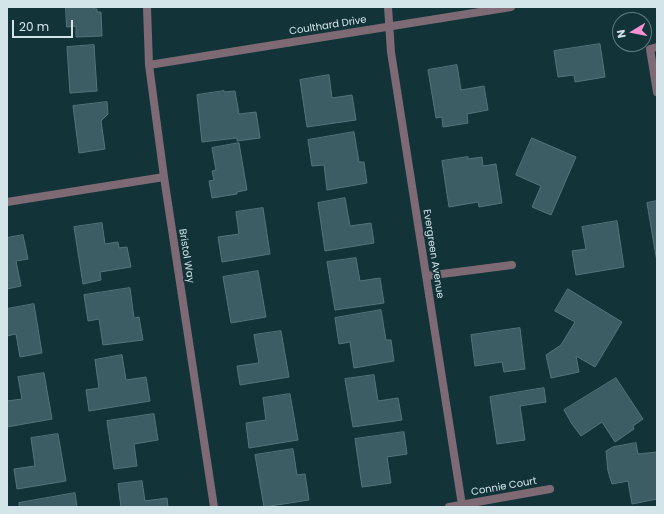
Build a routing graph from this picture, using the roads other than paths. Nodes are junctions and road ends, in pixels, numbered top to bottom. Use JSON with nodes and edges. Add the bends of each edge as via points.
{"nodes":[{"id":1,"x":147,"y":7,"type":"edge"},
{"id":2,"x":388,"y":7,"type":"edge"},
{"id":3,"x":511,"y":7,"type":"edge"},
{"id":4,"x":389,"y":26,"type":"junction"},
{"id":5,"x":657,"y":47,"type":"edge"},
{"id":6,"x":149,"y":65,"type":"junction"},
{"id":7,"x":657,"y":92,"type":"edge"},
{"id":8,"x":164,"y":177,"type":"junction"},
{"id":9,"x":7,"y":202,"type":"edge"},
{"id":10,"x":512,"y":265,"type":"dead end"},
{"id":11,"x":426,"y":276,"type":"junction"},
{"id":12,"x":550,"y":489,"type":"dead end"},
{"id":13,"x":462,"y":504,"type":"junction"},
{"id":14,"x":214,"y":507,"type":"edge"},
{"id":15,"x":449,"y":507,"type":"edge"}],
"edges":[{"from":1,"to":6,"type":"street","name":"Bristol Way"},
{"from":2,"to":4,"type":"street","name":"Evergreen Avenue"},
{"from":3,"to":4,"type":"street","name":"Coulthard Drive"},
{"from":4,"to":6,"type":"street","name":"Coulthard Drive"},
{"from":4,"to":11,"type":"street","name":"Evergreen Avenue"},
{"from":5,"to":7,"type":"street","via":[[650,49]]},
{"from":6,"to":8,"type":"street","name":"Bristol Way"},
{"from":8,"to":9,"type":"street"},
{"from":8,"to":14,"type":"street","name":"Bristol Way"},
{"from":10,"to":11,"type":"street"},
{"from":11,"to":13,"type":"street","name":"Evergreen Avenue"},
{"from":12,"to":13,"type":"street","name":"Connie Court"},
{"from":13,"to":15,"type":"street","name":"Connie Court"}]}
